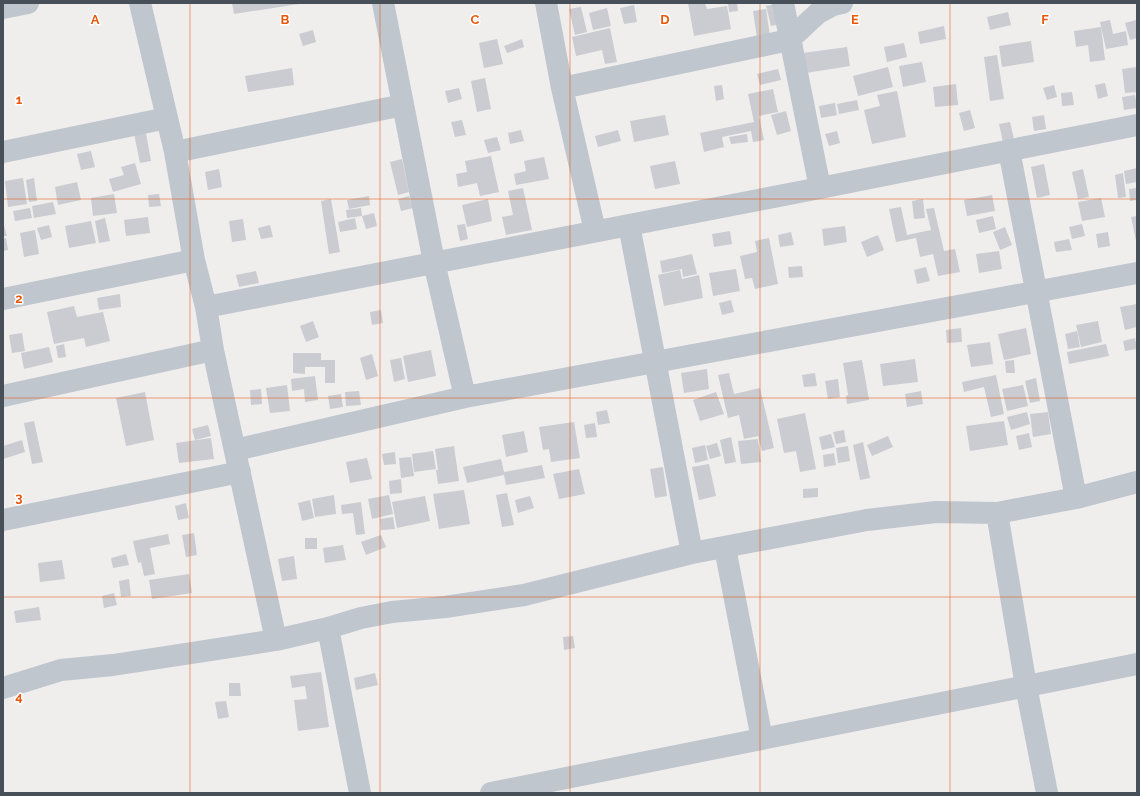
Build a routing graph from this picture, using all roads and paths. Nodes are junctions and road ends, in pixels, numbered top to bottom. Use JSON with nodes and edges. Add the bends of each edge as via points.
{"nodes":[{"id":1,"x":28,"y":3,"type":"edge"},
{"id":2,"x":140,"y":3,"type":"edge"},
{"id":3,"x":383,"y":3,"type":"edge"},
{"id":4,"x":546,"y":3,"type":"edge"},
{"id":5,"x":783,"y":3,"type":"edge"},
{"id":6,"x":842,"y":3,"type":"edge"},
{"id":7,"x":3,"y":8,"type":"edge"},
{"id":8,"x":789,"y":40,"type":"junction"},
{"id":9,"x":562,"y":88,"type":"junction"},
{"id":10,"x":403,"y":105,"type":"junction"},
{"id":11,"x":167,"y":118,"type":"junction"},
{"id":12,"x":1137,"y":125,"type":"edge"},
{"id":13,"x":1009,"y":150,"type":"junction"},
{"id":14,"x":3,"y":152,"type":"edge"},
{"id":15,"x":175,"y":152,"type":"junction"},
{"id":16,"x":820,"y":188,"type":"junction"},
{"id":17,"x":629,"y":225,"type":"junction"},
{"id":18,"x":595,"y":231,"type":"junction"},
{"id":19,"x":194,"y":260,"type":"junction"},
{"id":20,"x":434,"y":262,"type":"junction"},
{"id":21,"x":1137,"y":273,"type":"edge"},
{"id":22,"x":1036,"y":292,"type":"junction"},
{"id":23,"x":3,"y":299,"type":"edge"},
{"id":24,"x":206,"y":307,"type":"junction"},
{"id":25,"x":213,"y":350,"type":"junction"},
{"id":26,"x":654,"y":361,"type":"junction"},
{"id":27,"x":3,"y":396,"type":"edge"},
{"id":28,"x":466,"y":397,"type":"junction"},
{"id":29,"x":235,"y":450,"type":"junction"},
{"id":30,"x":240,"y":472,"type":"junction"},
{"id":31,"x":1137,"y":482,"type":"edge"},
{"id":32,"x":1076,"y":498,"type":"junction"},
{"id":33,"x":997,"y":513,"type":"junction"},
{"id":34,"x":3,"y":520,"type":"edge"},
{"id":35,"x":725,"y":548,"type":"junction"},
{"id":36,"x":692,"y":553,"type":"junction"},
{"id":37,"x":328,"y":628,"type":"junction"},
{"id":38,"x":276,"y":640,"type":"junction"},
{"id":39,"x":1137,"y":664,"type":"edge"},
{"id":40,"x":1026,"y":686,"type":"junction"},
{"id":41,"x":3,"y":688,"type":"edge"},
{"id":42,"x":762,"y":739,"type":"junction"},
{"id":43,"x":564,"y":786,"type":"edge"},
{"id":44,"x":360,"y":793,"type":"edge"},
{"id":45,"x":491,"y":793,"type":"edge"},
{"id":46,"x":1047,"y":793,"type":"edge"}],
"edges":[{"from":1,"to":7,"type":"street"},
{"from":2,"to":11,"type":"street"},
{"from":3,"to":10,"type":"street"},
{"from":4,"to":9,"type":"street"},
{"from":5,"to":8,"type":"street"},
{"from":6,"to":8,"type":"street","via":[[818,13]]},
{"from":8,"to":9,"type":"street"},
{"from":8,"to":16,"type":"street"},
{"from":9,"to":18,"type":"street"},
{"from":10,"to":15,"type":"street"},
{"from":10,"to":20,"type":"street"},
{"from":11,"to":14,"type":"street"},
{"from":11,"to":15,"type":"street"},
{"from":12,"to":13,"type":"street"},
{"from":13,"to":16,"type":"street"},
{"from":13,"to":22,"type":"street"},
{"from":15,"to":19,"type":"street"},
{"from":16,"to":17,"type":"street"},
{"from":17,"to":18,"type":"street"},
{"from":17,"to":26,"type":"street"},
{"from":18,"to":20,"type":"street"},
{"from":19,"to":23,"type":"street"},
{"from":19,"to":24,"type":"street"},
{"from":20,"to":24,"type":"street"},
{"from":20,"to":28,"type":"street"},
{"from":21,"to":22,"type":"street"},
{"from":22,"to":26,"type":"street"},
{"from":22,"to":32,"type":"street"},
{"from":24,"to":25,"type":"street"},
{"from":25,"to":27,"type":"street"},
{"from":25,"to":29,"type":"street"},
{"from":26,"to":28,"type":"street"},
{"from":26,"to":36,"type":"street"},
{"from":28,"to":29,"type":"street"},
{"from":29,"to":30,"type":"street"},
{"from":30,"to":34,"type":"street"},
{"from":30,"to":38,"type":"street"},
{"from":31,"to":32,"type":"street"},
{"from":32,"to":33,"type":"street"},
{"from":33,"to":35,"type":"street","via":[[936,512],[867,520]]},
{"from":33,"to":40,"type":"street"},
{"from":35,"to":36,"type":"street"},
{"from":35,"to":42,"type":"street"},
{"from":36,"to":37,"type":"street","via":[[524,595],[392,612]]},
{"from":37,"to":38,"type":"street"},
{"from":37,"to":44,"type":"street"},
{"from":38,"to":41,"type":"street","via":[[113,665],[61,670]]},
{"from":39,"to":40,"type":"street"},
{"from":40,"to":42,"type":"street"},
{"from":40,"to":46,"type":"street"},
{"from":42,"to":43,"type":"street"},
{"from":43,"to":45,"type":"street"}]}
